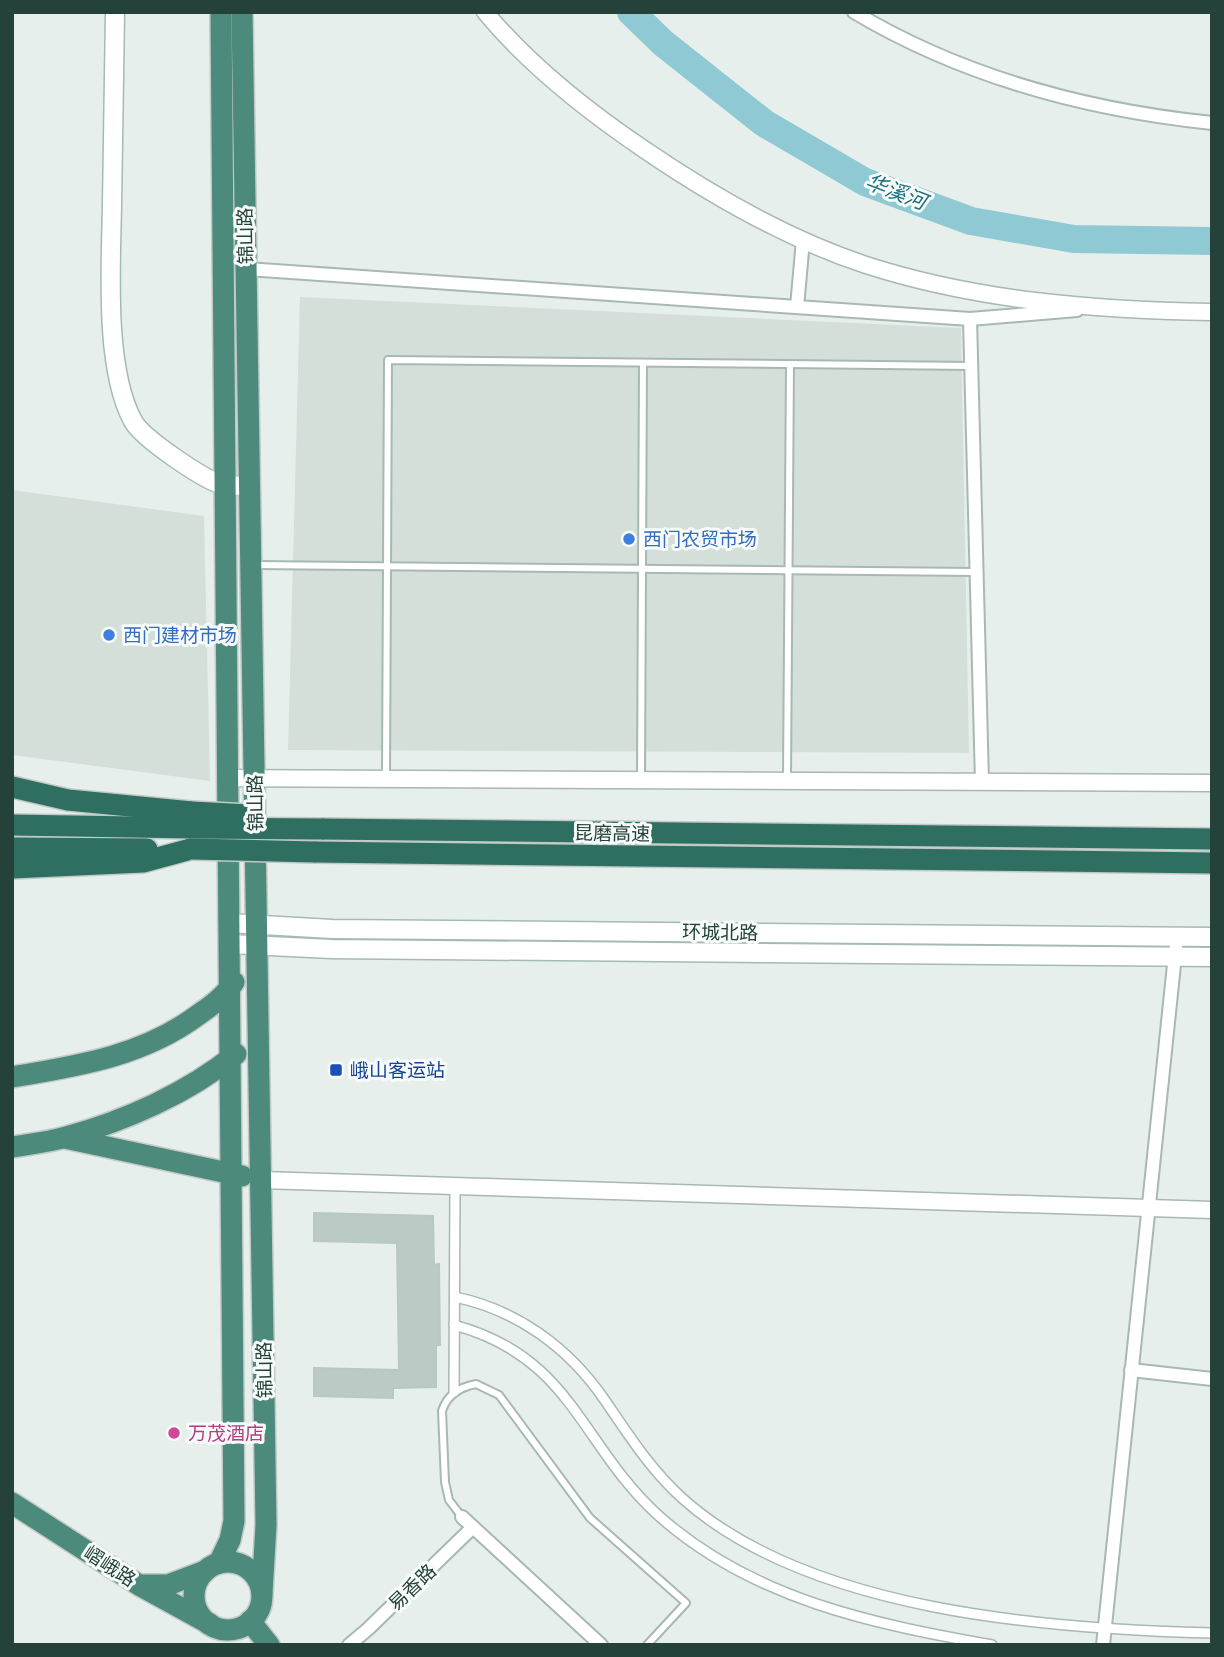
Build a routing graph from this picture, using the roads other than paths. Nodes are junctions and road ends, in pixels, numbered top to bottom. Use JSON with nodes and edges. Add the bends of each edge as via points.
{"nodes":[{"id":1,"x":115,"y":12,"type":"edge"},
{"id":2,"x":221,"y":12,"type":"edge"},
{"id":3,"x":242,"y":12,"type":"edge"},
{"id":4,"x":485,"y":12,"type":"edge"},
{"id":5,"x":854,"y":12,"type":"edge"},
{"id":6,"x":1212,"y":123,"type":"edge"},
{"id":7,"x":803,"y":240,"type":"junction"},
{"id":8,"x":246,"y":270,"type":"junction"},
{"id":9,"x":797,"y":307,"type":"junction"},
{"id":10,"x":1104,"y":308,"type":"junction"},
{"id":11,"x":1212,"y":312,"type":"edge"},
{"id":12,"x":970,"y":319,"type":"junction"},
{"id":13,"x":643,"y":363,"type":"junction"},
{"id":14,"x":790,"y":365,"type":"junction"},
{"id":15,"x":972,"y":366,"type":"junction"},
{"id":16,"x":225,"y":485,"type":"junction"},
{"id":17,"x":250,"y":485,"type":"junction"},
{"id":18,"x":251,"y":565,"type":"junction"},
{"id":19,"x":387,"y":566,"type":"junction"},
{"id":20,"x":642,"y":569,"type":"junction"},
{"id":21,"x":788,"y":570,"type":"junction"},
{"id":22,"x":977,"y":572,"type":"junction"},
{"id":23,"x":228,"y":778,"type":"junction"},
{"id":24,"x":255,"y":778,"type":"junction"},
{"id":25,"x":386,"y":779,"type":"junction"},
{"id":26,"x":641,"y":780,"type":"junction"},
{"id":27,"x":787,"y":780,"type":"junction"},
{"id":28,"x":982,"y":782,"type":"junction"},
{"id":29,"x":1212,"y":783,"type":"edge"},
{"id":30,"x":12,"y":787,"type":"edge"},
{"id":31,"x":192,"y":820,"type":"junction"},
{"id":32,"x":12,"y":825,"type":"edge"},
{"id":33,"x":1212,"y":839,"type":"edge"},
{"id":34,"x":12,"y":848,"type":"edge"},
{"id":35,"x":191,"y":849,"type":"junction"},
{"id":36,"x":1212,"y":863,"type":"edge"},
{"id":37,"x":12,"y":868,"type":"edge"},
{"id":38,"x":229,"y":923,"type":"junction"},
{"id":39,"x":258,"y":935,"type":"junction"},
{"id":40,"x":1177,"y":936,"type":"junction"},
{"id":41,"x":1212,"y":937,"type":"edge"},
{"id":42,"x":229,"y":944,"type":"junction"},
{"id":43,"x":1175,"y":956,"type":"junction"},
{"id":44,"x":1212,"y":957,"type":"edge"},
{"id":45,"x":229,"y":989,"type":"junction"},
{"id":46,"x":260,"y":1035,"type":"junction"},
{"id":47,"x":230,"y":1060,"type":"junction"},
{"id":48,"x":12,"y":1077,"type":"edge"},
{"id":49,"x":63,"y":1138,"type":"junction"},
{"id":50,"x":12,"y":1147,"type":"edge"},
{"id":51,"x":231,"y":1173,"type":"junction"},
{"id":52,"x":261,"y":1180,"type":"junction"},
{"id":53,"x":455,"y":1185,"type":"junction"},
{"id":54,"x":1148,"y":1207,"type":"junction"},
{"id":55,"x":1212,"y":1210,"type":"edge"},
{"id":56,"x":455,"y":1297,"type":"junction"},
{"id":57,"x":454,"y":1325,"type":"junction"},
{"id":58,"x":1131,"y":1370,"type":"junction"},
{"id":59,"x":1212,"y":1378,"type":"edge"},
{"id":60,"x":454,"y":1392,"type":"junction"},
{"id":61,"x":12,"y":1503,"type":"edge"},
{"id":62,"x":462,"y":1517,"type":"joint"},
{"id":63,"x":473,"y":1527,"type":"junction"},
{"id":64,"x":212,"y":1567,"type":"junction"},
{"id":65,"x":139,"y":1585,"type":"junction"},
{"id":66,"x":262,"y":1593,"type":"junction"},
{"id":67,"x":250,"y":1621,"type":"junction"},
{"id":68,"x":218,"y":1626,"type":"junction"},
{"id":69,"x":1105,"y":1629,"type":"junction"},
{"id":70,"x":1212,"y":1633,"type":"edge"},
{"id":71,"x":242,"y":1645,"type":"edge"},
{"id":72,"x":269,"y":1645,"type":"edge"},
{"id":73,"x":349,"y":1645,"type":"edge"},
{"id":74,"x":601,"y":1645,"type":"edge"},
{"id":75,"x":647,"y":1645,"type":"edge"},
{"id":76,"x":992,"y":1645,"type":"edge"},
{"id":77,"x":1104,"y":1645,"type":"edge"}],
"edges":[{"from":1,"to":16,"type":"main road","via":[[111,299],[121,394],[134,423],[155,444]]},
{"from":2,"to":16,"type":"highway","name":"锦山路"},
{"from":3,"to":8,"type":"highway","name":"锦山路"},
{"from":4,"to":7,"type":"street","via":[[552,79],[620,132],[722,199]]},
{"from":5,"to":6,"type":"street","via":[[948,59],[1040,92],[1135,113]]},
{"from":7,"to":9,"type":"street"},
{"from":7,"to":10,"type":"street","via":[[866,265],[942,286]]},
{"from":8,"to":9,"type":"street"},
{"from":8,"to":17,"type":"highway","name":"锦山路"},
{"from":9,"to":12,"type":"street"},
{"from":10,"to":11,"type":"street"},
{"from":10,"to":12,"type":"street"},
{"from":12,"to":15,"type":"street"},
{"from":13,"to":14,"type":"lane"},
{"from":13,"to":19,"type":"lane","via":[[388,360]]},
{"from":13,"to":20,"type":"lane"},
{"from":14,"to":15,"type":"lane"},
{"from":14,"to":21,"type":"lane"},
{"from":15,"to":22,"type":"street"},
{"from":16,"to":17,"type":"main road"},
{"from":16,"to":23,"type":"highway","name":"锦山路"},
{"from":17,"to":18,"type":"highway","name":"锦山路"},
{"from":18,"to":19,"type":"lane"},
{"from":18,"to":24,"type":"highway","name":"锦山路"},
{"from":19,"to":20,"type":"lane"},
{"from":19,"to":25,"type":"lane"},
{"from":20,"to":21,"type":"lane"},
{"from":20,"to":26,"type":"lane"},
{"from":21,"to":22,"type":"lane"},
{"from":21,"to":27,"type":"lane"},
{"from":22,"to":28,"type":"street"},
{"from":23,"to":24,"type":"street"},
{"from":23,"to":38,"type":"highway","name":"锦山路"},
{"from":24,"to":25,"type":"street"},
{"from":24,"to":39,"type":"highway","name":"锦山路"},
{"from":25,"to":26,"type":"street"},
{"from":26,"to":27,"type":"street"},
{"from":27,"to":28,"type":"street"},
{"from":28,"to":29,"type":"street"},
{"from":30,"to":31,"type":"highway"},
{"from":31,"to":32,"type":"highway","name":"昆磨高速"},
{"from":31,"to":33,"type":"highway","name":"昆磨高速","bridge":true,"via":[[438,831]]},
{"from":34,"to":35,"type":"highway","name":"昆磨高速"},
{"from":35,"to":36,"type":"highway","name":"昆磨高速","bridge":true},
{"from":35,"to":37,"type":"highway","via":[[143,862]]},
{"from":38,"to":39,"type":"main road","name":"环城北路"},
{"from":38,"to":42,"type":"highway","name":"锦山路"},
{"from":39,"to":40,"type":"main road","name":"环城北路","via":[[359,929]]},
{"from":39,"to":42,"type":"main road","name":"环城北路"},
{"from":39,"to":43,"type":"main road","name":"环城北路","via":[[359,949]]},
{"from":39,"to":45,"type":"highway"},
{"from":39,"to":46,"type":"highway","name":"锦山路"},
{"from":40,"to":41,"type":"main road","name":"环城北路"},
{"from":40,"to":43,"type":"street"},
{"from":42,"to":45,"type":"highway","name":"锦山路"},
{"from":43,"to":44,"type":"main road","name":"环城北路"},
{"from":43,"to":54,"type":"street"},
{"from":45,"to":47,"type":"highway","name":"锦山路"},
{"from":45,"to":48,"type":"highway","via":[[190,1021],[129,1053]]},
{"from":46,"to":47,"type":"highway"},
{"from":46,"to":52,"type":"highway","name":"锦山路"},
{"from":47,"to":49,"type":"highway","via":[[156,1103]]},
{"from":47,"to":51,"type":"highway","name":"锦山路"},
{"from":49,"to":50,"type":"highway"},
{"from":49,"to":51,"type":"highway"},
{"from":51,"to":52,"type":"highway"},
{"from":51,"to":64,"type":"highway","name":"锦山路","via":[[234,1521],[230,1540]]},
{"from":52,"to":53,"type":"street"},
{"from":52,"to":66,"type":"highway","name":"锦山路","via":[[266,1525]]},
{"from":53,"to":54,"type":"street"},
{"from":53,"to":56,"type":"street"},
{"from":54,"to":55,"type":"street"},
{"from":54,"to":58,"type":"street"},
{"from":56,"to":57,"type":"street"},
{"from":56,"to":69,"type":"street","via":[[521,1321],[564,1352],[662,1478],[710,1521],[743,1542],[818,1575],[870,1591],[997,1617]]},
{"from":57,"to":60,"type":"street"},
{"from":57,"to":76,"type":"street","via":[[496,1340],[541,1370],[638,1494],[713,1557],[774,1589],[836,1611]]},
{"from":58,"to":59,"type":"street"},
{"from":58,"to":69,"type":"street"},
{"from":60,"to":62,"type":"lane","via":[[442,1411],[445,1482],[449,1500]]},
{"from":60,"to":75,"type":"lane","via":[[476,1384],[499,1395],[590,1517],[686,1603]]},
{"from":61,"to":65,"type":"highway","name":"嶍峨路"},
{"from":62,"to":63,"type":"street"},
{"from":63,"to":73,"type":"street","name":"易香路"},
{"from":63,"to":74,"type":"street"},
{"from":64,"to":65,"type":"highway","via":[[169,1585]]},
{"from":64,"to":66,"type":"highway","via":[[231,1562],[247,1568],[256,1576]]},
{"from":64,"to":68,"type":"highway","via":[[195,1587],[194,1597],[200,1614]]},
{"from":65,"to":68,"type":"highway","name":"嶍峨路"},
{"from":66,"to":67,"type":"highway"},
{"from":67,"to":68,"type":"highway","via":[[235,1629]]},
{"from":67,"to":72,"type":"highway"},
{"from":68,"to":71,"type":"highway","name":"嶍峨路"},
{"from":69,"to":70,"type":"street"},
{"from":69,"to":77,"type":"street"}]}
